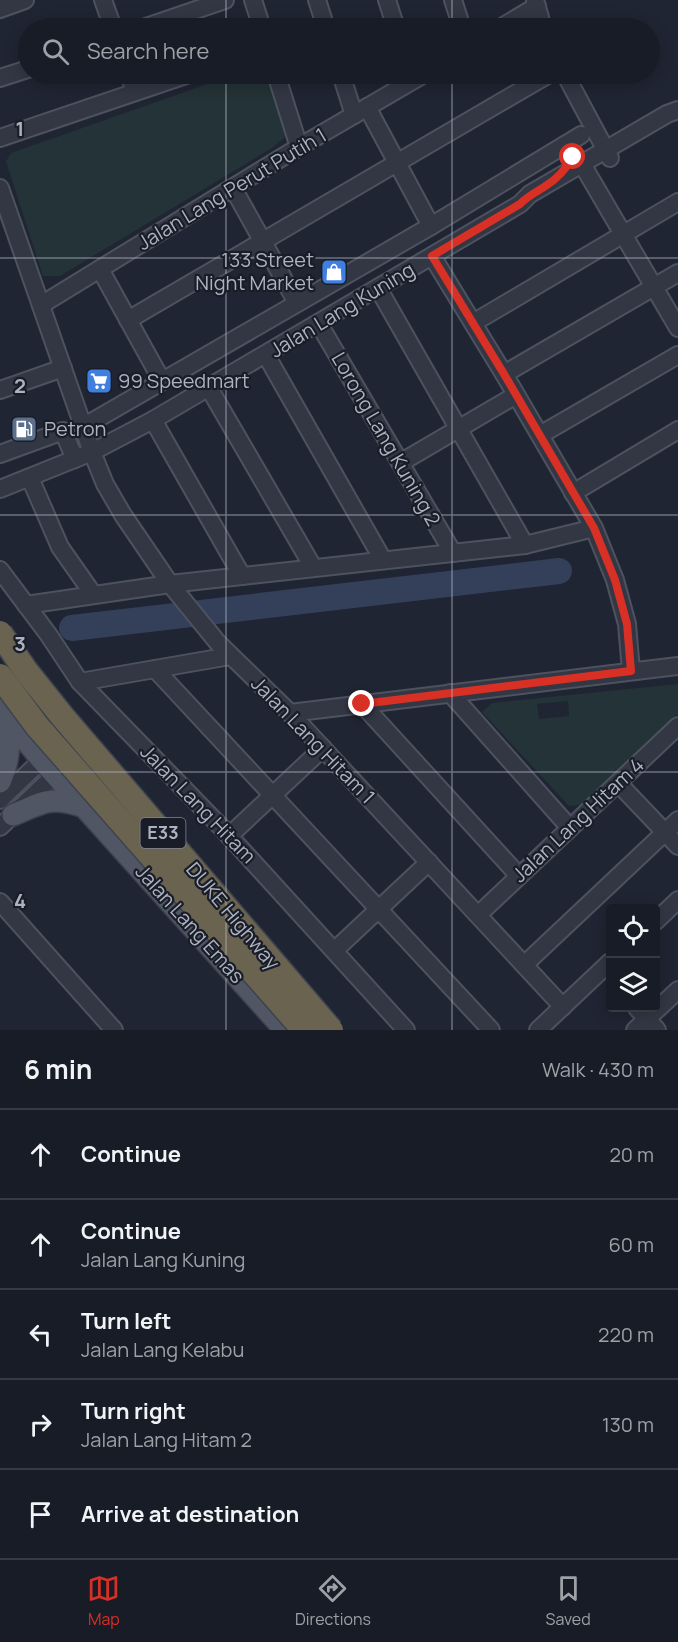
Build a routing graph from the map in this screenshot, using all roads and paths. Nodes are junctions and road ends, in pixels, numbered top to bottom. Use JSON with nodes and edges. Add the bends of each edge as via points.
{"nodes":[{"id":1,"x":25,"y":0,"type":"edge"},
{"id":2,"x":103,"y":0,"type":"edge"},
{"id":3,"x":225,"y":0,"type":"edge"},
{"id":4,"x":253,"y":0,"type":"edge"},
{"id":5,"x":317,"y":0,"type":"edge"},
{"id":6,"x":387,"y":0,"type":"edge"},
{"id":7,"x":453,"y":0,"type":"edge"},
{"id":8,"x":536,"y":3,"type":"edge"},
{"id":9,"x":0,"y":9,"type":"edge"},
{"id":10,"x":109,"y":18,"type":"edge"},
{"id":11,"x":172,"y":18,"type":"edge"},
{"id":12,"x":259,"y":18,"type":"edge"},
{"id":13,"x":323,"y":18,"type":"edge"},
{"id":14,"x":393,"y":18,"type":"edge"},
{"id":15,"x":459,"y":18,"type":"edge"},
{"id":16,"x":514,"y":18,"type":"edge"},
{"id":17,"x":540,"y":18,"type":"edge"},
{"id":18,"x":547,"y":18,"type":"edge"},
{"id":19,"x":18,"y":72,"type":"edge"},
{"id":20,"x":0,"y":78,"type":"edge"},
{"id":21,"x":132,"y":84,"type":"edge"},
{"id":22,"x":159,"y":84,"type":"edge"},
{"id":23,"x":279,"y":84,"type":"edge"},
{"id":24,"x":346,"y":84,"type":"edge"},
{"id":25,"x":403,"y":84,"type":"edge"},
{"id":26,"x":532,"y":84,"type":"edge"},
{"id":27,"x":570,"y":84,"type":"edge"},
{"id":28,"x":583,"y":84,"type":"edge"},
{"id":29,"x":135,"y":92,"type":"junction"},
{"id":30,"x":582,"y":105,"type":"junction"},
{"id":31,"x":678,"y":110,"type":"edge"},
{"id":32,"x":360,"y":111,"type":"junction"},
{"id":33,"x":678,"y":116,"type":"edge"},
{"id":34,"x":581,"y":135,"type":"junction"},
{"id":35,"x":0,"y":138,"type":"edge"},
{"id":36,"x":299,"y":147,"type":"junction"},
{"id":37,"x":613,"y":151,"type":"junction"},
{"id":38,"x":398,"y":164,"type":"junction"},
{"id":39,"x":585,"y":168,"type":"junction"},
{"id":40,"x":548,"y":185,"type":"junction"},
{"id":41,"x":0,"y":188,"type":"edge"},
{"id":42,"x":233,"y":188,"type":"junction"},
{"id":43,"x":678,"y":202,"type":"edge"},
{"id":44,"x":520,"y":204,"type":"junction"},
{"id":45,"x":431,"y":226,"type":"junction"},
{"id":46,"x":624,"y":234,"type":"junction"},
{"id":47,"x":263,"y":242,"type":"junction"},
{"id":48,"x":432,"y":256,"type":"junction"},
{"id":49,"x":100,"y":269,"type":"junction"},
{"id":50,"x":678,"y":273,"type":"edge"},
{"id":51,"x":654,"y":286,"type":"junction"},
{"id":52,"x":378,"y":288,"type":"junction"},
{"id":53,"x":297,"y":303,"type":"junction"},
{"id":54,"x":41,"y":305,"type":"junction"},
{"id":55,"x":128,"y":320,"type":"junction"},
{"id":56,"x":473,"y":323,"type":"junction"},
{"id":57,"x":318,"y":324,"type":"junction"},
{"id":58,"x":678,"y":328,"type":"edge"},
{"id":59,"x":266,"y":355,"type":"junction"},
{"id":60,"x":678,"y":355,"type":"edge"},
{"id":61,"x":63,"y":368,"type":"junction"},
{"id":62,"x":504,"y":374,"type":"junction"},
{"id":63,"x":162,"y":381,"type":"junction"},
{"id":64,"x":210,"y":388,"type":"junction"},
{"id":65,"x":0,"y":390,"type":"edge"},
{"id":66,"x":516,"y":395,"type":"junction"},
{"id":67,"x":153,"y":420,"type":"junction"},
{"id":68,"x":83,"y":426,"type":"junction"},
{"id":69,"x":458,"y":429,"type":"junction"},
{"id":70,"x":678,"y":430,"type":"edge"},
{"id":71,"x":540,"y":435,"type":"junction"},
{"id":72,"x":92,"y":452,"type":"junction"},
{"id":73,"x":0,"y":454,"type":"edge"},
{"id":74,"x":75,"y":459,"type":"junction"},
{"id":75,"x":400,"y":463,"type":"junction"},
{"id":76,"x":30,"y":478,"type":"junction"},
{"id":77,"x":0,"y":489,"type":"edge"},
{"id":78,"x":573,"y":493,"type":"junction"},
{"id":79,"x":594,"y":528,"type":"junction"},
{"id":80,"x":525,"y":545,"type":"junction"},
{"id":81,"x":453,"y":553,"type":"junction"},
{"id":82,"x":383,"y":561,"type":"junction"},
{"id":83,"x":313,"y":567,"type":"junction"},
{"id":84,"x":0,"y":570,"type":"edge"},
{"id":85,"x":242,"y":576,"type":"junction"},
{"id":86,"x":174,"y":588,"type":"junction"},
{"id":87,"x":93,"y":594,"type":"junction"},
{"id":88,"x":26,"y":605,"type":"junction"},
{"id":89,"x":0,"y":633,"type":"edge"},
{"id":90,"x":0,"y":648,"type":"edge"},
{"id":91,"x":230,"y":656,"type":"junction"},
{"id":92,"x":678,"y":666,"type":"edge"},
{"id":93,"x":155,"y":669,"type":"junction"},
{"id":94,"x":631,"y":671,"type":"junction"},
{"id":95,"x":0,"y":676,"type":"edge"},
{"id":96,"x":80,"y":682,"type":"junction"},
{"id":97,"x":450,"y":693,"type":"junction"},
{"id":98,"x":362,"y":704,"type":"junction"},
{"id":99,"x":2,"y":712,"type":"edge"},
{"id":100,"x":290,"y":713,"type":"junction"},
{"id":101,"x":678,"y":726,"type":"edge"},
{"id":102,"x":73,"y":744,"type":"junction"},
{"id":103,"x":323,"y":748,"type":"junction"},
{"id":104,"x":49,"y":767,"type":"junction"},
{"id":105,"x":0,"y":782,"type":"edge"},
{"id":106,"x":618,"y":783,"type":"junction"},
{"id":107,"x":272,"y":796,"type":"junction"},
{"id":108,"x":86,"y":807,"type":"junction"},
{"id":109,"x":4,"y":814,"type":"edge"},
{"id":110,"x":678,"y":820,"type":"edge"},
{"id":111,"x":570,"y":828,"type":"junction"},
{"id":112,"x":665,"y":832,"type":"junction"},
{"id":113,"x":229,"y":836,"type":"junction"},
{"id":114,"x":678,"y":846,"type":"edge"},
{"id":115,"x":429,"y":861,"type":"junction"},
{"id":116,"x":519,"y":876,"type":"junction"},
{"id":117,"x":678,"y":900,"type":"edge"},
{"id":118,"x":0,"y":902,"type":"edge"},
{"id":119,"x":378,"y":909,"type":"junction"},
{"id":120,"x":478,"y":915,"type":"junction"},
{"id":121,"x":660,"y":917,"type":"edge"},
{"id":122,"x":335,"y":950,"type":"junction"},
{"id":123,"x":524,"y":964,"type":"junction"},
{"id":124,"x":606,"y":971,"type":"edge"},
{"id":125,"x":678,"y":990,"type":"edge"},
{"id":126,"x":563,"y":1007,"type":"junction"},
{"id":127,"x":644,"y":1022,"type":"edge"},
{"id":128,"x":114,"y":1030,"type":"edge"},
{"id":129,"x":285,"y":1030,"type":"edge"},
{"id":130,"x":304,"y":1030,"type":"edge"},
{"id":131,"x":331,"y":1030,"type":"edge"},
{"id":132,"x":341,"y":1030,"type":"edge"},
{"id":133,"x":406,"y":1030,"type":"edge"},
{"id":134,"x":491,"y":1030,"type":"edge"},
{"id":135,"x":538,"y":1030,"type":"edge"}],
"edges":[{"from":1,"to":9,"type":"street"},
{"from":2,"to":10,"type":"street"},
{"from":3,"to":11,"type":"street"},
{"from":4,"to":12,"type":"street"},
{"from":5,"to":13,"type":"street"},
{"from":6,"to":14,"type":"street"},
{"from":7,"to":15,"type":"street"},
{"from":8,"to":16,"type":"street"},
{"from":8,"to":17,"type":"street"},
{"from":8,"to":18,"type":"street"},
{"from":19,"to":20,"type":"street"},
{"from":21,"to":29,"type":"street"},
{"from":22,"to":29,"type":"street"},
{"from":23,"to":36,"type":"street"},
{"from":24,"to":32,"type":"street"},
{"from":25,"to":32,"type":"street","name":"Jalan Lang Perut Putih 1"},
{"from":26,"to":38,"type":"street"},
{"from":27,"to":30,"type":"street"},
{"from":28,"to":37,"type":"street"},
{"from":29,"to":35,"type":"street"},
{"from":30,"to":34,"type":"street"},
{"from":30,"to":37,"type":"street"},
{"from":31,"to":37,"type":"street","name":"Jalan Lang Kuning","via":[[666,114]]},
{"from":32,"to":36,"type":"street","name":"Jalan Lang Perut Putih 1"},
{"from":32,"to":38,"type":"street"},
{"from":33,"to":37,"type":"street","name":"Jalan Lang Kuning","via":[[672,123]]},
{"from":34,"to":40,"type":"street","via":[[567,167]]},
{"from":34,"to":45,"type":"street"},
{"from":36,"to":42,"type":"street","name":"Jalan Lang Perut Putih 1"},
{"from":37,"to":39,"type":"street","name":"Jalan Lang Kuning"},
{"from":38,"to":45,"type":"street"},
{"from":38,"to":47,"type":"street"},
{"from":39,"to":40,"type":"street","name":"Jalan Lang Kuning"},
{"from":39,"to":44,"type":"street","name":"Jalan Lang Kuning","via":[[534,201]]},
{"from":39,"to":46,"type":"street"},
{"from":40,"to":44,"type":"street","name":"Jalan Lang Kuning"},
{"from":41,"to":54,"type":"street","name":"Jalan Lang Hitam 1"},
{"from":42,"to":47,"type":"street"},
{"from":42,"to":49,"type":"street","name":"Jalan Lang Perut Putih 1"},
{"from":43,"to":46,"type":"street"},
{"from":44,"to":48,"type":"street","name":"Jalan Lang Kuning"},
{"from":45,"to":53,"type":"street"},
{"from":46,"to":51,"type":"street"},
{"from":46,"to":56,"type":"street"},
{"from":47,"to":53,"type":"street"},
{"from":47,"to":55,"type":"street"},
{"from":48,"to":52,"type":"street","name":"Jalan Lang Kuning"},
{"from":48,"to":56,"type":"street"},
{"from":49,"to":54,"type":"street","name":"Jalan Lang Perut Putih 1"},
{"from":49,"to":55,"type":"street"},
{"from":50,"to":51,"type":"street"},
{"from":51,"to":58,"type":"street"},
{"from":51,"to":62,"type":"street"},
{"from":52,"to":57,"type":"street","name":"Jalan Lang Kuning"},
{"from":52,"to":69,"type":"street"},
{"from":53,"to":63,"type":"street"},
{"from":54,"to":61,"type":"street","name":"Jalan Lang Hitam 1"},
{"from":55,"to":63,"type":"street"},
{"from":56,"to":62,"type":"street"},
{"from":57,"to":59,"type":"street","name":"Jalan Lang Kuning"},
{"from":57,"to":75,"type":"street","name":"Lorong Lang Kuning 2"},
{"from":59,"to":64,"type":"street","name":"Jalan Lang Kuning"},
{"from":59,"to":82,"type":"street"},
{"from":60,"to":71,"type":"street"},
{"from":61,"to":65,"type":"street"},
{"from":61,"to":68,"type":"street","name":"Jalan Lang Hitam 1"},
{"from":62,"to":66,"type":"street"},
{"from":63,"to":68,"type":"street"},
{"from":64,"to":67,"type":"street","name":"Jalan Lang Kuning"},
{"from":64,"to":83,"type":"street"},
{"from":66,"to":69,"type":"street"},
{"from":66,"to":71,"type":"street"},
{"from":67,"to":72,"type":"street","name":"Jalan Lang Kuning"},
{"from":67,"to":85,"type":"street"},
{"from":68,"to":72,"type":"street","name":"Jalan Lang Hitam 1"},
{"from":69,"to":75,"type":"street"},
{"from":69,"to":80,"type":"street"},
{"from":70,"to":78,"type":"street"},
{"from":71,"to":78,"type":"street"},
{"from":72,"to":74,"type":"street","name":"Jalan Lang Kuning"},
{"from":72,"to":86,"type":"street","name":"Jalan Lang Hitam 1","via":[[114,500]]},
{"from":73,"to":74,"type":"street","via":[[63,431]]},
{"from":74,"to":76,"type":"street","name":"Jalan Lang Kuning"},
{"from":75,"to":81,"type":"street","name":"Lorong Lang Kuning 2"},
{"from":76,"to":77,"type":"street","name":"Jalan Lang Kuning"},
{"from":76,"to":87,"type":"street","via":[[60,547]]},
{"from":78,"to":79,"type":"street"},
{"from":79,"to":80,"type":"street"},
{"from":79,"to":94,"type":"street","via":[[627,624]]},
{"from":80,"to":81,"type":"street"},
{"from":81,"to":82,"type":"street"},
{"from":82,"to":83,"type":"street"},
{"from":83,"to":85,"type":"street"},
{"from":84,"to":88,"type":"street","name":"Jalan Lang Hitam"},
{"from":85,"to":86,"type":"street"},
{"from":86,"to":87,"type":"street"},
{"from":86,"to":91,"type":"street","name":"Jalan Lang Hitam 1"},
{"from":87,"to":88,"type":"street"},
{"from":88,"to":96,"type":"street","name":"Jalan Lang Hitam"},
{"from":89,"to":131,"type":"highway","name":"DUKE Highway","number":"E33","bridge":true,"via":[[62,716]]},
{"from":90,"to":102,"type":"main road","name":"Jalan Lang Emas"},
{"from":91,"to":93,"type":"street"},
{"from":91,"to":100,"type":"street","name":"Jalan Lang Hitam 1"},
{"from":92,"to":94,"type":"street"},
{"from":93,"to":96,"type":"street"},
{"from":93,"to":107,"type":"street"},
{"from":94,"to":97,"type":"street"},
{"from":95,"to":130,"type":"highway","name":"DUKE Highway","number":"E33","bridge":true,"via":[[37,726]]},
{"from":96,"to":113,"type":"street","name":"Jalan Lang Hitam"},
{"from":97,"to":98,"type":"street"},
{"from":97,"to":111,"type":"street"},
{"from":98,"to":100,"type":"street"},
{"from":98,"to":116,"type":"street"},
{"from":99,"to":104,"type":"main road","name":"Jalan Lang Emas"},
{"from":99,"to":105,"type":"main road","via":[[9,756]]},
{"from":100,"to":103,"type":"street","name":"Jalan Lang Hitam 1"},
{"from":101,"to":106,"type":"street","name":"Jalan Lang Hitam 4"},
{"from":102,"to":104,"type":"street"},
{"from":102,"to":132,"type":"main road","name":"Jalan Lang Emas","via":[[242,918]]},
{"from":103,"to":107,"type":"street"},
{"from":103,"to":115,"type":"street","name":"Jalan Lang Hitam 1"},
{"from":104,"to":108,"type":"main road","name":"Jalan Lang Emas"},
{"from":104,"to":109,"type":"street"},
{"from":106,"to":111,"type":"street","name":"Jalan Lang Hitam 4"},
{"from":106,"to":112,"type":"street"},
{"from":107,"to":113,"type":"street"},
{"from":107,"to":119,"type":"street"},
{"from":108,"to":109,"type":"main road","via":[[54,800]]},
{"from":108,"to":129,"type":"main road","name":"Jalan Lang Emas"},
{"from":110,"to":112,"type":"street"},
{"from":111,"to":116,"type":"street","name":"Jalan Lang Hitam 4"},
{"from":112,"to":114,"type":"street"},
{"from":112,"to":123,"type":"street"},
{"from":113,"to":122,"type":"street","name":"Jalan Lang Hitam"},
{"from":115,"to":119,"type":"street"},
{"from":115,"to":120,"type":"street","name":"Jalan Lang Hitam 1"},
{"from":116,"to":120,"type":"street","name":"Jalan Lang Hitam 4"},
{"from":117,"to":121,"type":"street"},
{"from":118,"to":128,"type":"street"},
{"from":119,"to":122,"type":"street"},
{"from":119,"to":134,"type":"street"},
{"from":120,"to":123,"type":"street","name":"Jalan Lang Hitam 1"},
{"from":122,"to":133,"type":"street","name":"Jalan Lang Hitam"},
{"from":123,"to":126,"type":"street","name":"Jalan Lang Hitam 1"},
{"from":124,"to":126,"type":"street"},
{"from":125,"to":127,"type":"street"},
{"from":126,"to":135,"type":"street"}]}
